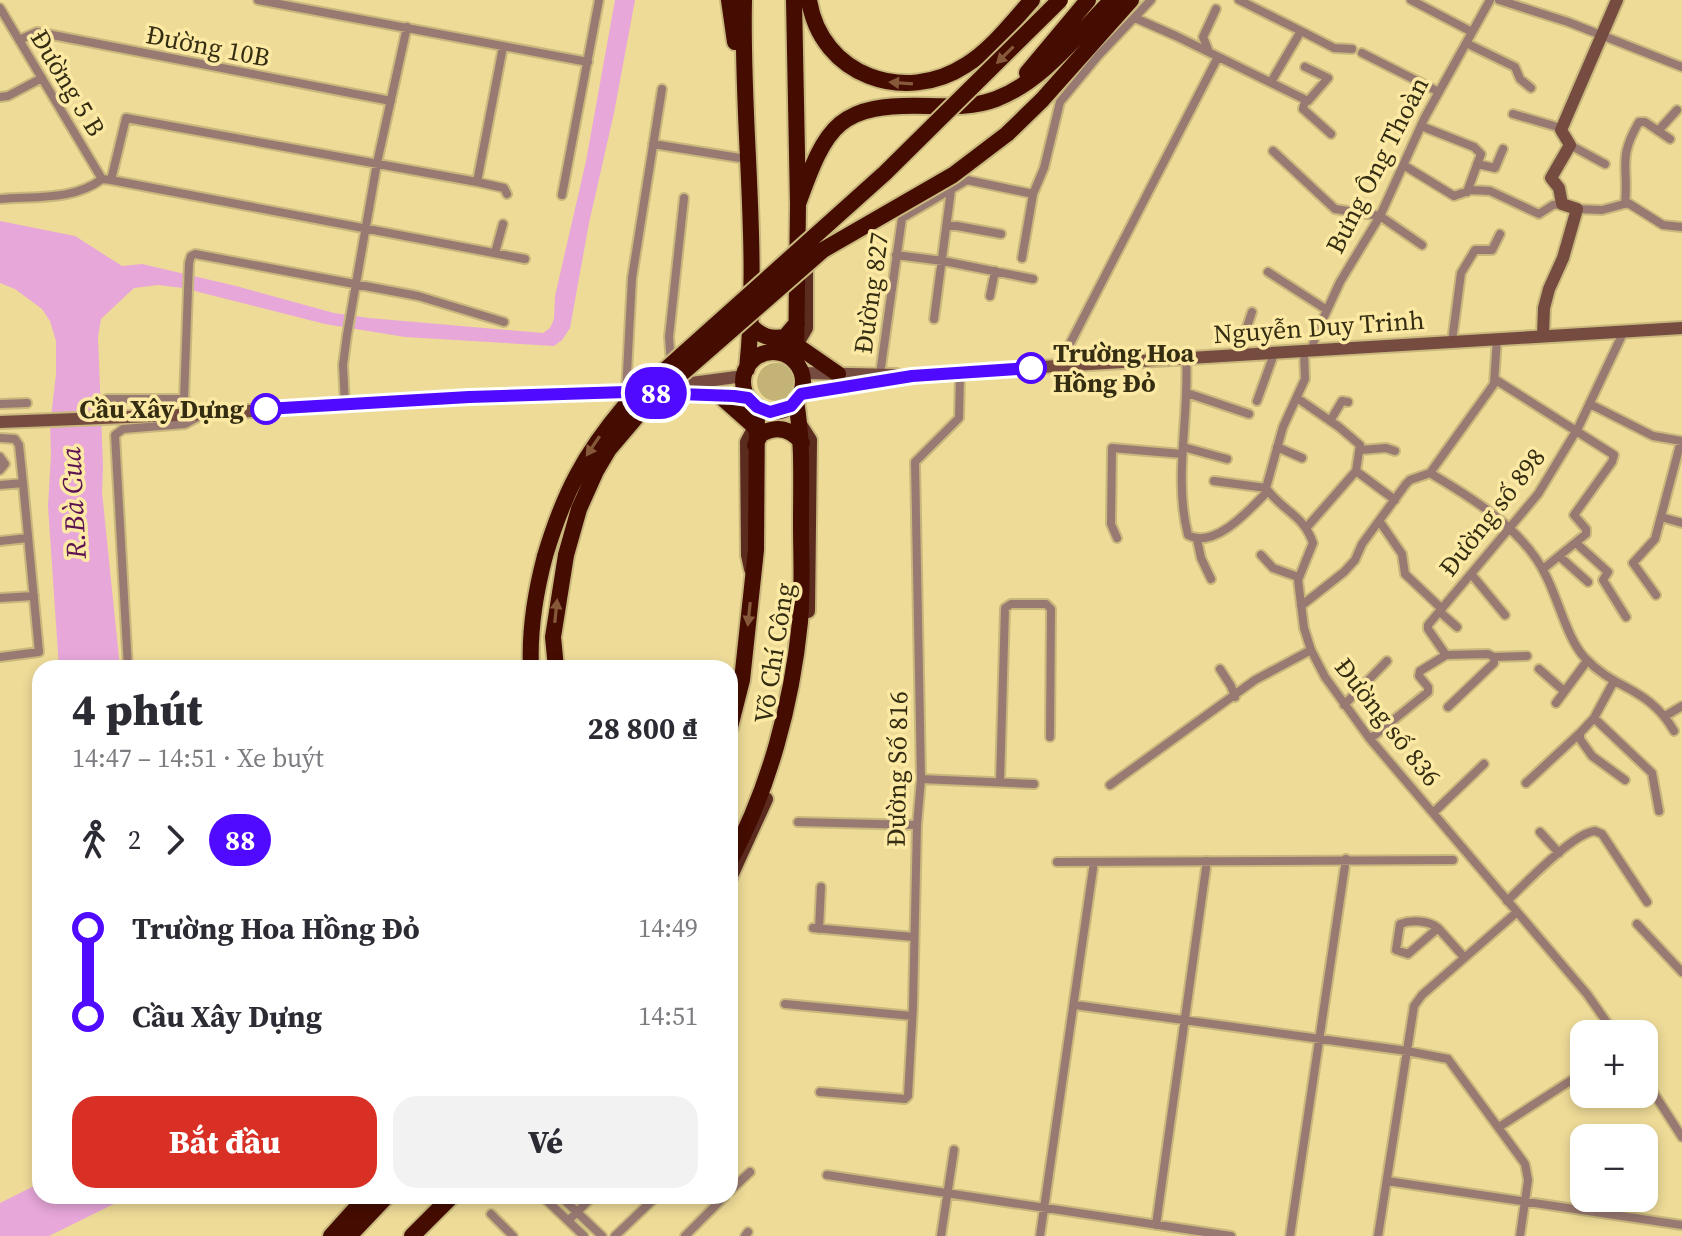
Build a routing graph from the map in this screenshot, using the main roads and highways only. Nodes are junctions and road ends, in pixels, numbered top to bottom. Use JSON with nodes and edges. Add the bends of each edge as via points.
{"nodes":[{"id":1,"x":729,"y":0,"type":"edge"},
{"id":2,"x":796,"y":0,"type":"edge"},
{"id":3,"x":809,"y":0,"type":"edge"},
{"id":4,"x":1032,"y":0,"type":"edge"},
{"id":5,"x":1060,"y":0,"type":"edge"},
{"id":6,"x":1088,"y":0,"type":"edge"},
{"id":7,"x":1112,"y":0,"type":"edge"},
{"id":8,"x":1131,"y":0,"type":"edge"},
{"id":9,"x":1617,"y":0,"type":"edge"},
{"id":10,"x":743,"y":5,"type":"edge"},
{"id":11,"x":743,"y":94,"type":"junction"},
{"id":12,"x":970,"y":106,"type":"junction"},
{"id":13,"x":749,"y":204,"type":"junction"},
{"id":14,"x":798,"y":204,"type":"junction"},
{"id":15,"x":797,"y":233,"type":"junction"},
{"id":16,"x":797,"y":323,"type":"junction"},
{"id":17,"x":751,"y":326,"type":"junction"},
{"id":18,"x":1682,"y":328,"type":"edge"},
{"id":19,"x":1543,"y":335,"type":"junction"},
{"id":20,"x":749,"y":344,"type":"junction"},
{"id":21,"x":796,"y":345,"type":"junction"},
{"id":22,"x":799,"y":368,"type":"junction"},
{"id":23,"x":745,"y":372,"type":"junction"},
{"id":24,"x":838,"y":374,"type":"junction"},
{"id":25,"x":912,"y":376,"type":"junction"},
{"id":26,"x":626,"y":392,"type":"junction"},
{"id":27,"x":719,"y":395,"type":"junction"},
{"id":28,"x":799,"y":398,"type":"junction"},
{"id":29,"x":752,"y":403,"type":"junction"},
{"id":30,"x":0,"y":422,"type":"edge"},
{"id":31,"x":755,"y":427,"type":"junction"},
{"id":32,"x":801,"y":435,"type":"junction"},
{"id":33,"x":755,"y":445,"type":"junction"},
{"id":34,"x":752,"y":577,"type":"junction"},
{"id":35,"x":800,"y":648,"type":"junction"},
{"id":36,"x":745,"y":650,"type":"junction"},
{"id":37,"x":531,"y":660,"type":"edge"},
{"id":38,"x":555,"y":660,"type":"edge"},
{"id":39,"x":738,"y":663,"type":"edge"},
{"id":40,"x":738,"y":676,"type":"edge"},
{"id":41,"x":738,"y":696,"type":"edge"},
{"id":42,"x":738,"y":847,"type":"edge"},
{"id":43,"x":738,"y":862,"type":"edge"},
{"id":44,"x":360,"y":1204,"type":"edge"},
{"id":45,"x":369,"y":1204,"type":"edge"},
{"id":46,"x":379,"y":1204,"type":"edge"},
{"id":47,"x":444,"y":1204,"type":"edge"},
{"id":48,"x":331,"y":1236,"type":"edge"},
{"id":49,"x":339,"y":1236,"type":"edge"},
{"id":50,"x":349,"y":1236,"type":"edge"},
{"id":51,"x":412,"y":1236,"type":"edge"}],
"edges":[{"from":1,"to":11,"type":"highway"},
{"from":2,"to":14,"type":"highway"},
{"from":4,"to":3,"type":"highway","one_way":true,"via":[[968,64],[913,84],[888,82],[852,68],[820,34]]},
{"from":5,"to":37,"type":"highway","one_way":true,"bridge":true,"via":[[885,173],[625,406],[599,436],[559,510],[536,592]]},
{"from":6,"to":12,"type":"highway","via":[[1024,76]]},
{"from":7,"to":12,"type":"highway","via":[[1023,86]]},
{"from":38,"to":8,"type":"highway","one_way":true,"bridge":true,"via":[[553,637],[579,509],[609,449],[649,402],[823,250],[953,175],[1007,134]]},
{"from":9,"to":19,"type":"main road","via":[[1561,128],[1570,145],[1551,176],[1562,204],[1577,209],[1549,289]]},
{"from":10,"to":11,"type":"highway"},
{"from":11,"to":13,"type":"highway"},
{"from":12,"to":14,"type":"highway","via":[[885,106],[851,116],[824,139]]},
{"from":13,"to":17,"type":"highway"},
{"from":13,"to":20,"type":"main road","via":[[743,225],[743,331]]},
{"from":14,"to":15,"type":"highway"},
{"from":15,"to":16,"type":"highway"},
{"from":15,"to":21,"type":"main road","via":[[806,252],[806,328]]},
{"from":16,"to":17,"type":"highway","via":[[785,337],[775,339]]},
{"from":16,"to":21,"type":"highway"},
{"from":17,"to":20,"type":"highway"},
{"from":18,"to":19,"type":"main road","name":"Nguyễn Duy Trinh"},
{"from":19,"to":25,"type":"main road","name":"Nguyễn Duy Trinh"},
{"from":20,"to":21,"type":"highway"},
{"from":20,"to":23,"type":"highway"},
{"from":21,"to":22,"type":"highway"},
{"from":21,"to":24,"type":"highway"},
{"from":22,"to":23,"type":"highway","via":[[789,357],[774,353],[758,357]]},
{"from":22,"to":24,"type":"main road","name":"Nguyễn Duy Trinh"},
{"from":22,"to":28,"type":"highway"},
{"from":23,"to":26,"type":"main road"},
{"from":23,"to":29,"type":"highway"},
{"from":24,"to":25,"type":"main road","name":"Nguyễn Duy Trinh"},
{"from":25,"to":28,"type":"main road","name":"Nguyễn Duy Trinh"},
{"from":26,"to":27,"type":"main road"},
{"from":26,"to":30,"type":"main road"},
{"from":27,"to":29,"type":"main road"},
{"from":27,"to":31,"type":"highway"},
{"from":28,"to":29,"type":"highway","via":[[778,412]]},
{"from":28,"to":32,"type":"highway","name":"Võ Chí Công"},
{"from":29,"to":31,"type":"highway","name":"Võ Chí Công"},
{"from":31,"to":32,"type":"highway","via":[[777,420]]},
{"from":31,"to":33,"type":"highway","name":"Võ Chí Công"},
{"from":31,"to":34,"type":"main road","name":"Võ Chí Công","via":[[747,442]]},
{"from":32,"to":33,"type":"highway","via":[[782,428],[761,434]]},
{"from":32,"to":35,"type":"highway","name":"Võ Chí Công"},
{"from":33,"to":34,"type":"highway","name":"Võ Chí Công"},
{"from":34,"to":36,"type":"highway","name":"Võ Chí Công","one_way":true},
{"from":35,"to":42,"type":"highway","name":"Võ Chí Công","via":[[779,736]]},
{"from":35,"to":43,"type":"main road","name":"Võ Chí Công","via":[[795,701],[775,772]]},
{"from":36,"to":39,"type":"highway"},
{"from":36,"to":40,"type":"main road","name":"Võ Chí Công"},
{"from":36,"to":41,"type":"highway","name":"Võ Chí Công"},
{"from":44,"to":48,"type":"highway"},
{"from":45,"to":49,"type":"main road"},
{"from":46,"to":50,"type":"highway"},
{"from":47,"to":51,"type":"highway"}]}
